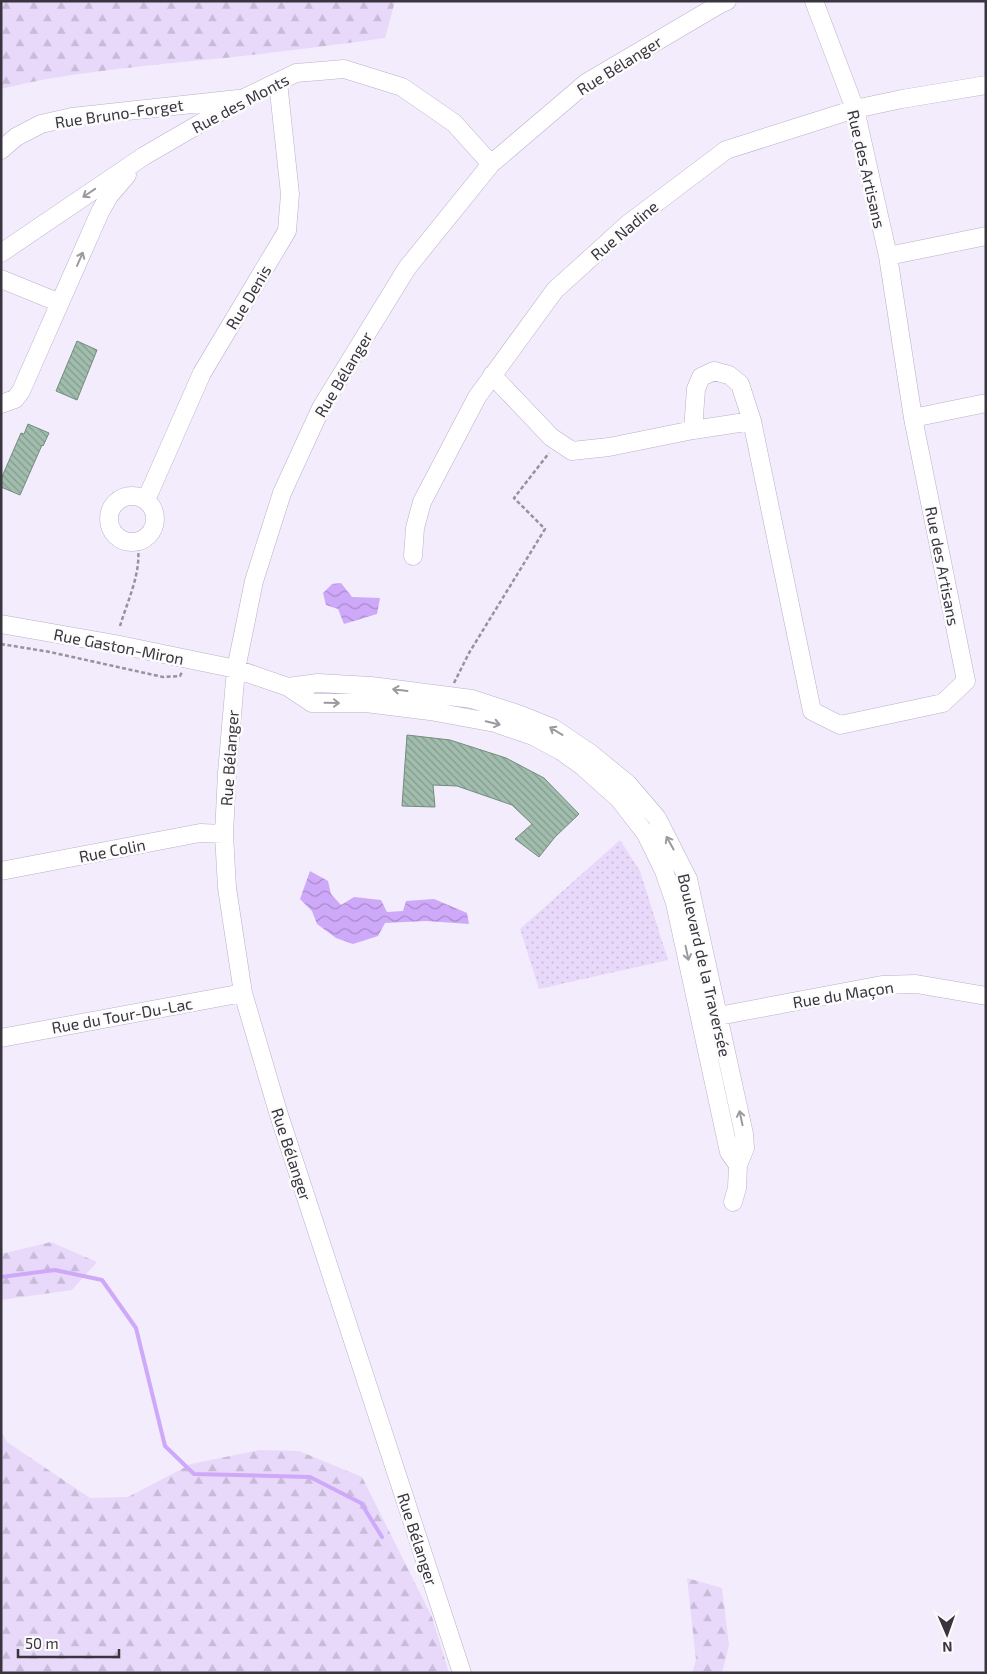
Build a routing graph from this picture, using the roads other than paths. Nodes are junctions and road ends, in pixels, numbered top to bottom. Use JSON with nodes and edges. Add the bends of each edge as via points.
{"nodes":[{"id":1,"x":727,"y":1,"type":"edge"},
{"id":2,"x":814,"y":1,"type":"edge"},
{"id":3,"x":278,"y":82,"type":"junction"},
{"id":4,"x":986,"y":84,"type":"edge"},
{"id":5,"x":244,"y":98,"type":"junction"},
{"id":6,"x":855,"y":110,"type":"junction"},
{"id":7,"x":1,"y":150,"type":"edge"},
{"id":8,"x":144,"y":156,"type":"junction"},
{"id":9,"x":491,"y":164,"type":"junction"},
{"id":10,"x":986,"y":236,"type":"edge"},
{"id":11,"x":1,"y":253,"type":"edge"},
{"id":12,"x":888,"y":256,"type":"junction"},
{"id":13,"x":1,"y":279,"type":"edge"},
{"id":14,"x":60,"y":303,"type":"junction"},
{"id":15,"x":492,"y":375,"type":"junction"},
{"id":16,"x":986,"y":403,"type":"edge"},
{"id":17,"x":1,"y":404,"type":"edge"},
{"id":18,"x":913,"y":418,"type":"junction"},
{"id":19,"x":752,"y":421,"type":"junction"},
{"id":20,"x":693,"y":430,"type":"junction"},
{"id":21,"x":146,"y":500,"type":"junction"},
{"id":22,"x":413,"y":556,"type":"dead end"},
{"id":23,"x":1,"y":624,"type":"edge"},
{"id":24,"x":236,"y":670,"type":"junction"},
{"id":25,"x":288,"y":687,"type":"junction"},
{"id":26,"x":224,"y":834,"type":"junction"},
{"id":27,"x":1,"y":871,"type":"edge"},
{"id":28,"x":243,"y":993,"type":"junction"},
{"id":29,"x":986,"y":996,"type":"edge"},
{"id":30,"x":710,"y":1018,"type":"junction"},
{"id":31,"x":1,"y":1038,"type":"edge"},
{"id":32,"x":733,"y":1202,"type":"dead end"},
{"id":33,"x":462,"y":1673,"type":"edge"}],
"edges":[{"from":1,"to":9,"type":"street","name":"Rue Bélanger","via":[[586,83]]},
{"from":2,"to":6,"type":"street","name":"Rue des Artisans"},
{"from":3,"to":5,"type":"street","name":"Rue des Monts"},
{"from":3,"to":9,"type":"street","name":"Rue des Monts","via":[[296,73],[344,69],[402,87],[454,123]]},
{"from":3,"to":21,"type":"street","name":"Rue Denis","via":[[290,194],[287,231],[202,373]]},
{"from":4,"to":6,"type":"street","name":"Rue Nadine"},
{"from":5,"to":7,"type":"street","name":"Rue Bruno-Forget","via":[[72,117],[41,124],[16,137]]},
{"from":5,"to":8,"type":"street","name":"Rue des Monts"},
{"from":6,"to":12,"type":"street","name":"Rue des Artisans"},
{"from":6,"to":15,"type":"street","name":"Rue Nadine","via":[[726,150],[628,224],[555,290]]},
{"from":8,"to":11,"type":"street","name":"Rue des Monts","one_way":true},
{"from":14,"to":8,"type":"street","name":"Rue des Monts","one_way":true,"via":[[109,196]]},
{"from":9,"to":24,"type":"street","name":"Rue Bélanger","via":[[407,268],[320,408],[279,502],[254,581]]},
{"from":10,"to":12,"type":"street"},
{"from":12,"to":18,"type":"street","name":"Rue des Artisans"},
{"from":13,"to":14,"type":"street"},
{"from":14,"to":17,"type":"street","name":"Rue des Monts","via":[[22,391],[15,400]]},
{"from":15,"to":20,"type":"street","via":[[550,437],[572,451]]},
{"from":15,"to":22,"type":"street","name":"Rue Nadine","via":[[477,397],[422,502],[415,528]]},
{"from":16,"to":18,"type":"street"},
{"from":18,"to":19,"type":"street","name":"Rue des Artisans","via":[[966,681],[942,703],[840,725],[812,711]]},
{"from":19,"to":20,"type":"street"},
{"from":19,"to":20,"type":"street","name":"Rue des Artisans","via":[[740,384],[729,375],[714,370],[701,377],[695,397]]},
{"from":21,"to":21,"type":"street","via":[[131,496],[117,501],[109,514],[111,529],[116,536],[129,542],[144,539],[154,527],[155,512]]},
{"from":23,"to":24,"type":"street","name":"Rue Gaston-Miron"},
{"from":24,"to":25,"type":"street","name":"Boulevard de la Traversée"},
{"from":24,"to":26,"type":"street","name":"Rue Bélanger"},
{"from":25,"to":30,"type":"street","name":"Boulevard de la Traversée","one_way":true,"via":[[312,703],[366,704],[495,723],[533,736],[582,766],[619,800],[646,834],[664,871]]},
{"from":30,"to":25,"type":"street","name":"Boulevard de la Traversée","one_way":true,"via":[[688,879],[657,818],[628,784],[590,753],[553,728],[472,699],[371,686],[318,683]]},
{"from":26,"to":27,"type":"street","name":"Rue Colin","via":[[200,833]]},
{"from":26,"to":28,"type":"street","name":"Rue Bélanger","via":[[227,888]]},
{"from":28,"to":31,"type":"street","name":"Rue du Tour-Du-Lac"},
{"from":28,"to":33,"type":"street","name":"Rue Bélanger","via":[[278,1112]]},
{"from":29,"to":30,"type":"street","name":"Rue du Maçon","via":[[916,984],[882,985]]},
{"from":30,"to":32,"type":"street","name":"Boulevard de la Traversée","via":[[744,1134],[745,1148],[738,1165]]}]}
